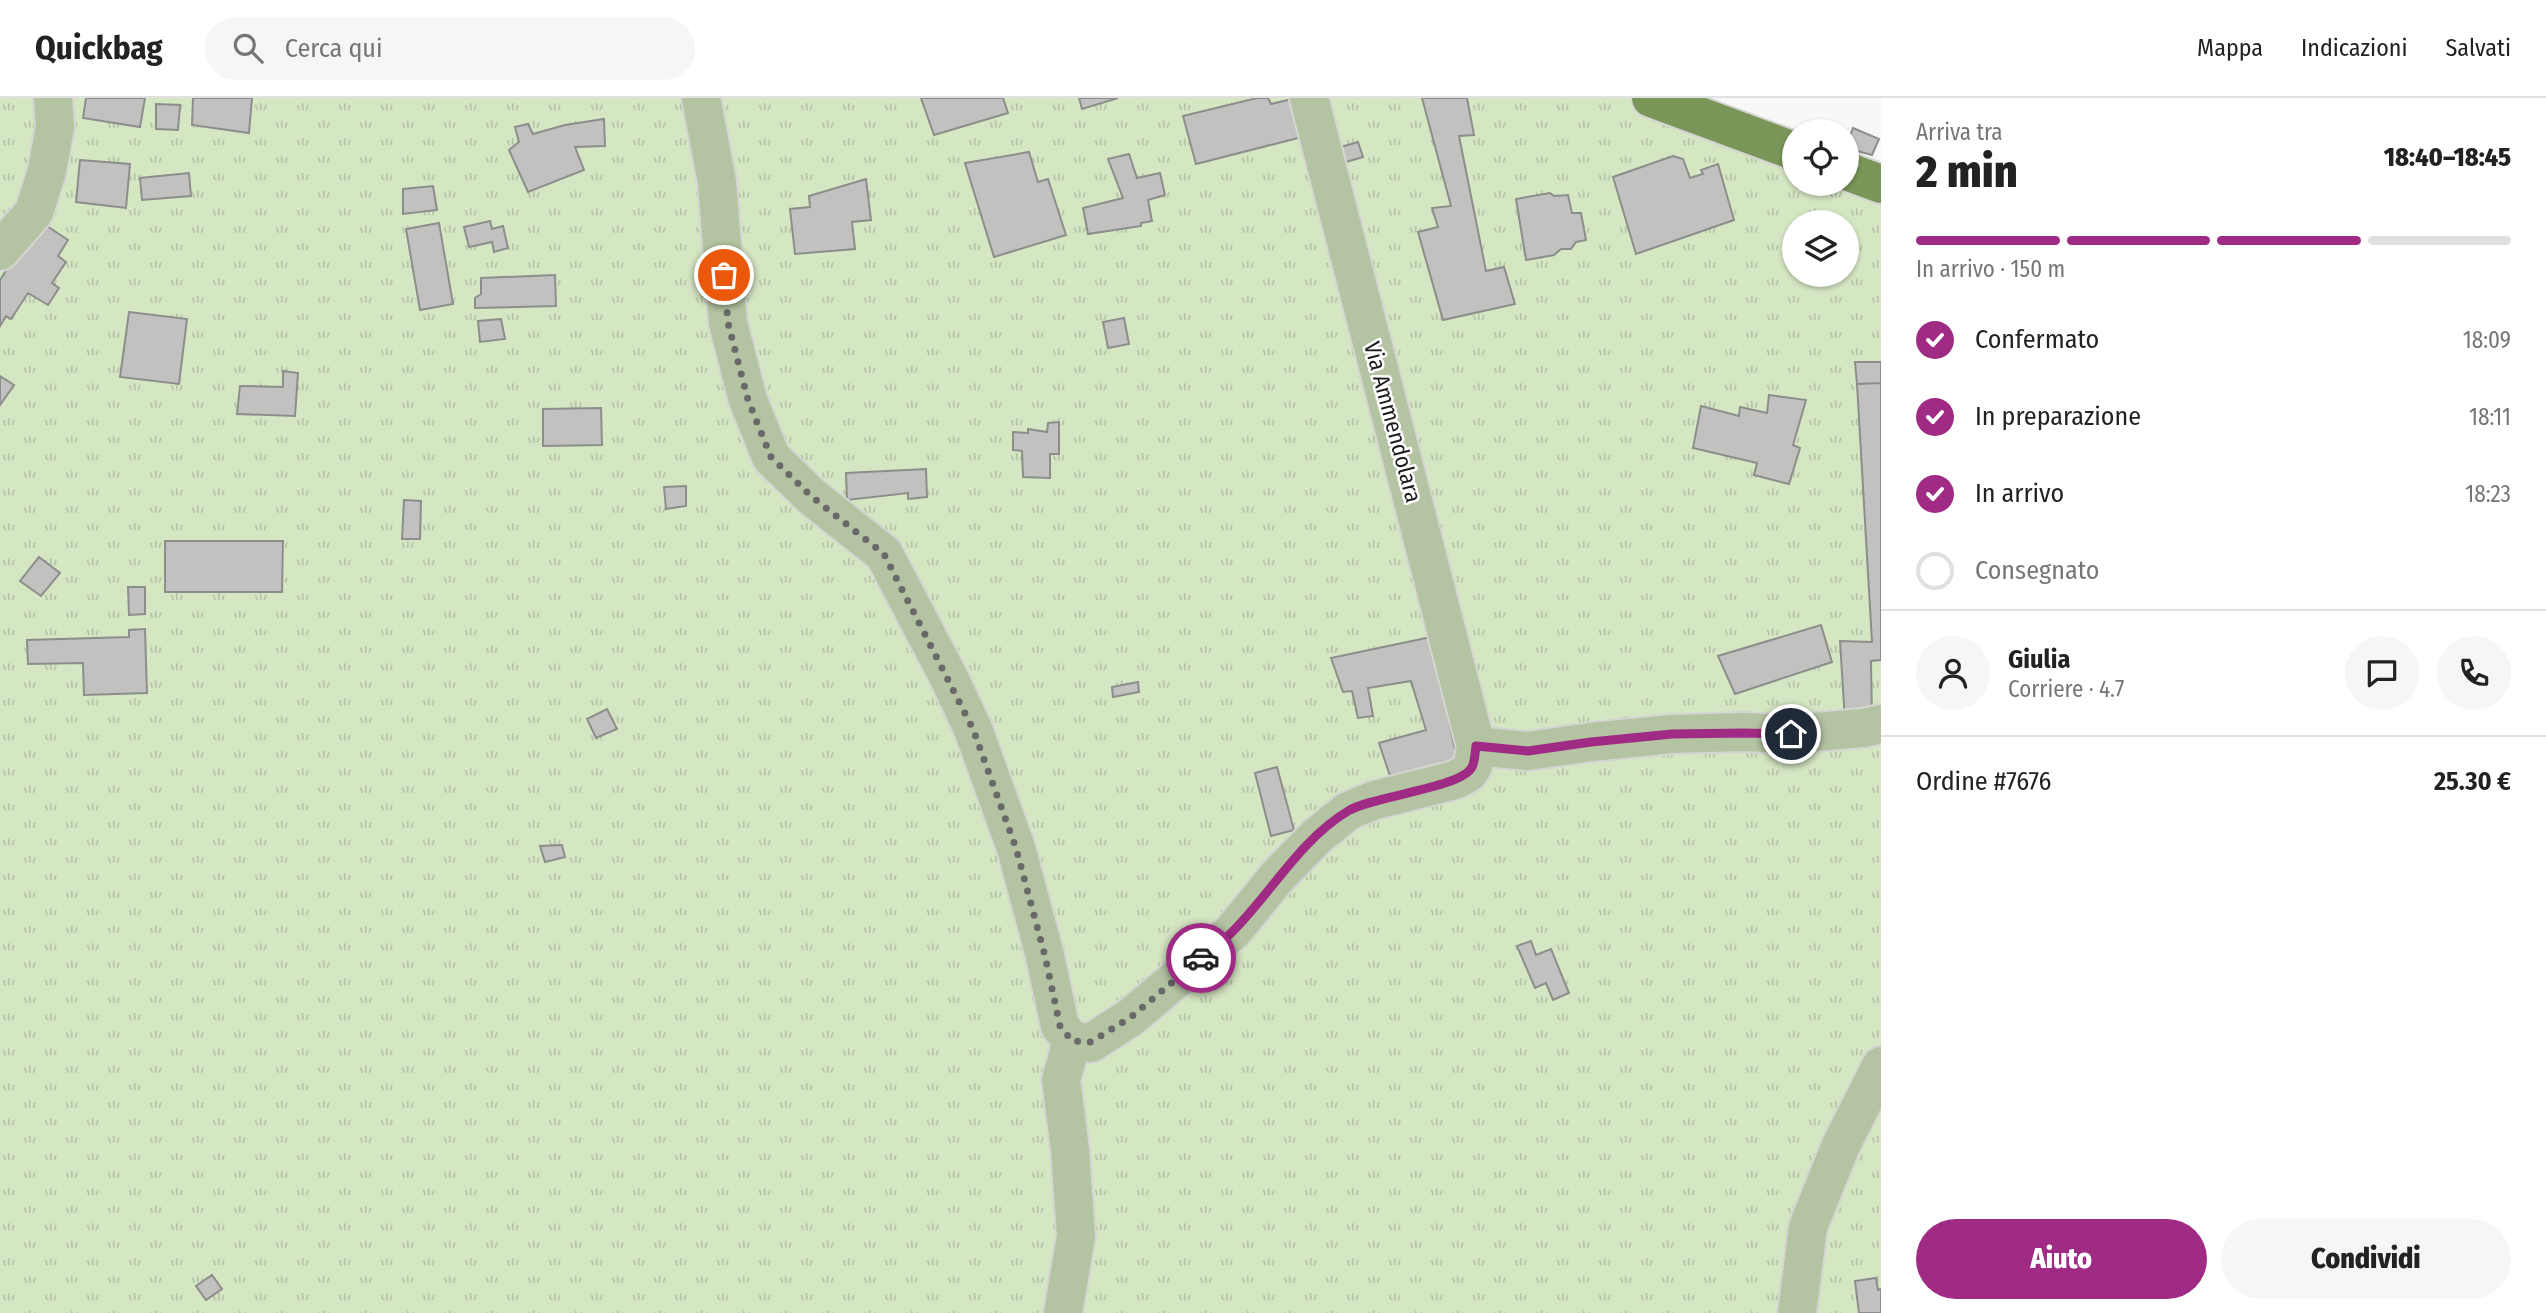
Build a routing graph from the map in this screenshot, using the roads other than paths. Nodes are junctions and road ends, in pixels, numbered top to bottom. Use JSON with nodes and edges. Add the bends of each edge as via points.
{"nodes":[{"id":1,"x":53,"y":98,"type":"edge"},
{"id":2,"x":701,"y":98,"type":"edge"},
{"id":3,"x":1309,"y":98,"type":"edge"},
{"id":4,"x":1651,"y":98,"type":"edge"},
{"id":5,"x":1782,"y":147,"type":"edge"},
{"id":6,"x":1859,"y":176,"type":"edge"},
{"id":7,"x":1881,"y":184,"type":"edge"},
{"id":8,"x":0,"y":251,"type":"edge"},
{"id":9,"x":1881,"y":723,"type":"edge"},
{"id":10,"x":1476,"y":746,"type":"junction"},
{"id":11,"x":1072,"y":1041,"type":"junction"},
{"id":12,"x":1881,"y":1066,"type":"edge"},
{"id":13,"x":1063,"y":1313,"type":"edge"},
{"id":14,"x":1797,"y":1313,"type":"edge"}],
"edges":[{"from":1,"to":8,"type":"street","via":[[55,127],[34,212]]},
{"from":2,"to":11,"type":"street","via":[[717,182],[728,323],[748,400],[771,457],[811,496],[884,554],[950,680],[1016,848],[1060,1026]]},
{"from":3,"to":10,"type":"street","name":"Via Ammendolara"},
{"from":4,"to":5,"type":"main road"},
{"from":6,"to":7,"type":"main road"},
{"from":9,"to":10,"type":"street","via":[[1791,734],[1672,734],[1528,751]]},
{"from":10,"to":11,"type":"street","via":[[1473,766],[1455,780],[1348,811],[1277,877],[1233,931],[1131,1017],[1091,1042]]},
{"from":11,"to":13,"type":"street","via":[[1061,1080],[1076,1236]]},
{"from":12,"to":14,"type":"street","via":[[1841,1144],[1808,1227]]}]}
